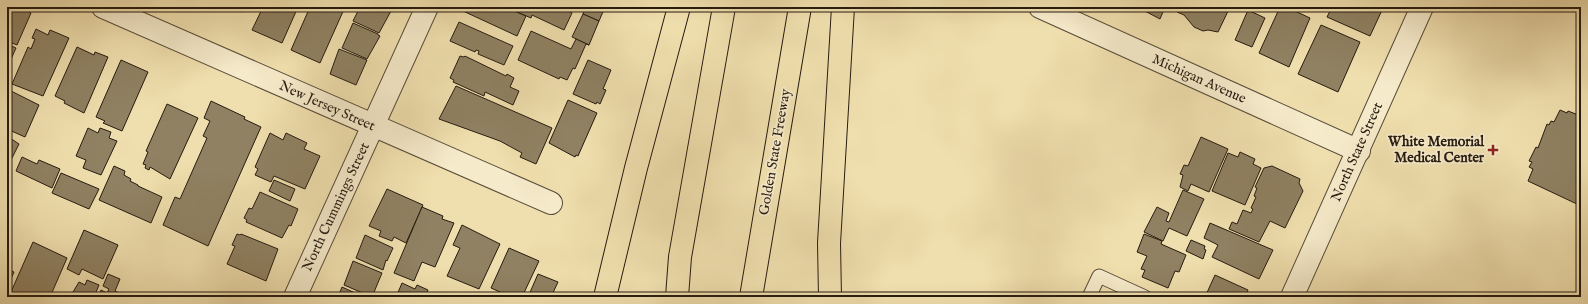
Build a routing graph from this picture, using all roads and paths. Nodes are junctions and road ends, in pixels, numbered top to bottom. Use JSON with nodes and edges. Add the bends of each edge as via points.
{"nodes":[{"id":1,"x":103,"y":7,"type":"edge"},
{"id":2,"x":427,"y":7,"type":"edge"},
{"id":3,"x":679,"y":7,"type":"edge"},
{"id":4,"x":724,"y":7,"type":"edge"},
{"id":5,"x":800,"y":7,"type":"edge"},
{"id":6,"x":844,"y":7,"type":"edge"},
{"id":7,"x":1040,"y":7,"type":"edge"},
{"id":8,"x":1422,"y":7,"type":"edge"},
{"id":9,"x":133,"y":13,"type":"edge"},
{"id":10,"x":373,"y":126,"type":"junction"},
{"id":11,"x":1358,"y":150,"type":"junction"},
{"id":12,"x":551,"y":204,"type":"dead end"},
{"id":13,"x":295,"y":297,"type":"edge"},
{"id":14,"x":606,"y":297,"type":"edge"},
{"id":15,"x":677,"y":297,"type":"edge"},
{"id":16,"x":751,"y":297,"type":"edge"},
{"id":17,"x":830,"y":297,"type":"edge"},
{"id":18,"x":1089,"y":297,"type":"edge"},
{"id":19,"x":1145,"y":297,"type":"edge"},
{"id":20,"x":1292,"y":297,"type":"edge"}],
"edges":[{"from":1,"to":9,"type":"street","name":"New Jersey Street"},
{"from":2,"to":10,"type":"street","name":"North Cummings Street"},
{"from":3,"to":14,"type":"highway","via":[[636,168]]},
{"from":4,"to":15,"type":"highway","via":[[680,257]]},
{"from":5,"to":16,"type":"highway","name":"Golden State Freeway"},
{"from":6,"to":17,"type":"highway","via":[[829,243]]},
{"from":7,"to":11,"type":"street","name":"Michigan Avenue"},
{"from":8,"to":11,"type":"street","name":"North State Street"},
{"from":9,"to":10,"type":"street","name":"New Jersey Street"},
{"from":10,"to":12,"type":"street","name":"New Jersey Street"},
{"from":10,"to":13,"type":"street","name":"North Cummings Street"},
{"from":11,"to":20,"type":"street","name":"North State Street"},
{"from":18,"to":19,"type":"lane","via":[[1099,276]]}]}
